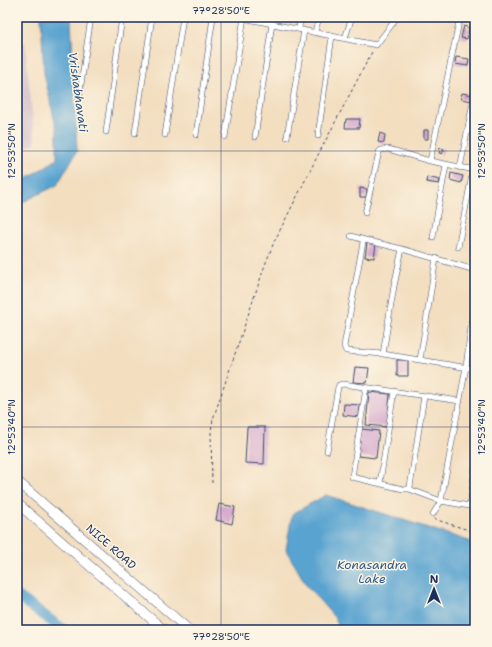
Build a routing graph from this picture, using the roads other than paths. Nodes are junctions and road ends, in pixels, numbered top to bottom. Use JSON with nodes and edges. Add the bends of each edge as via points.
{"nodes":[{"id":1,"x":91,"y":17,"type":"edge"},
{"id":2,"x":122,"y":17,"type":"edge"},
{"id":3,"x":152,"y":17,"type":"edge"},
{"id":4,"x":183,"y":17,"type":"edge"},
{"id":5,"x":213,"y":17,"type":"edge"},
{"id":6,"x":242,"y":17,"type":"edge"},
{"id":7,"x":273,"y":17,"type":"edge"},
{"id":8,"x":300,"y":17,"type":"edge"},
{"id":9,"x":319,"y":17,"type":"edge"},
{"id":10,"x":352,"y":17,"type":"edge"},
{"id":11,"x":396,"y":17,"type":"edge"},
{"id":12,"x":460,"y":17,"type":"edge"},
{"id":13,"x":272,"y":24,"type":"junction"},
{"id":14,"x":301,"y":30,"type":"junction"},
{"id":15,"x":314,"y":32,"type":"junction"},
{"id":16,"x":332,"y":36,"type":"junction"},
{"id":17,"x":345,"y":38,"type":"junction"},
{"id":18,"x":475,"y":92,"type":"edge"},
{"id":19,"x":79,"y":98,"type":"dead end"},
{"id":20,"x":106,"y":132,"type":"dead end"},
{"id":21,"x":135,"y":134,"type":"dead end"},
{"id":22,"x":165,"y":135,"type":"dead end"},
{"id":23,"x":196,"y":135,"type":"dead end"},
{"id":24,"x":318,"y":136,"type":"dead end"},
{"id":25,"x":255,"y":137,"type":"dead end"},
{"id":26,"x":287,"y":137,"type":"dead end"},
{"id":27,"x":225,"y":138,"type":"dead end"},
{"id":28,"x":430,"y":161,"type":"junction"},
{"id":29,"x":446,"y":165,"type":"junction"},
{"id":30,"x":460,"y":168,"type":"junction"},
{"id":31,"x":474,"y":170,"type":"edge"},
{"id":32,"x":365,"y":213,"type":"dead end"},
{"id":33,"x":351,"y":236,"type":"dead end"},
{"id":34,"x":433,"y":237,"type":"dead end"},
{"id":35,"x":365,"y":240,"type":"junction"},
{"id":36,"x":458,"y":247,"type":"dead end"},
{"id":37,"x":402,"y":249,"type":"junction"},
{"id":38,"x":436,"y":258,"type":"junction"},
{"id":39,"x":475,"y":270,"type":"edge"},
{"id":40,"x":475,"y":294,"type":"edge"},
{"id":41,"x":383,"y":354,"type":"junction"},
{"id":42,"x":420,"y":360,"type":"junction"},
{"id":43,"x":466,"y":367,"type":"junction"},
{"id":44,"x":475,"y":369,"type":"edge"},
{"id":45,"x":366,"y":388,"type":"junction"},
{"id":46,"x":394,"y":392,"type":"junction"},
{"id":47,"x":424,"y":396,"type":"junction"},
{"id":48,"x":460,"y":401,"type":"junction"},
{"id":49,"x":327,"y":452,"type":"dead end"},
{"id":50,"x":475,"y":469,"type":"edge"},
{"id":51,"x":17,"y":481,"type":"edge"},
{"id":52,"x":380,"y":483,"type":"junction"},
{"id":53,"x":409,"y":489,"type":"junction"},
{"id":54,"x":441,"y":501,"type":"junction"},
{"id":55,"x":17,"y":503,"type":"edge"},
{"id":56,"x":472,"y":507,"type":"edge"},
{"id":57,"x":433,"y":514,"type":"road end"},
{"id":58,"x":164,"y":630,"type":"edge"},
{"id":59,"x":189,"y":630,"type":"edge"}],
"edges":[{"from":1,"to":19,"type":"street"},
{"from":2,"to":20,"type":"street"},
{"from":3,"to":21,"type":"street"},
{"from":4,"to":22,"type":"street"},
{"from":5,"to":23,"type":"street"},
{"from":6,"to":13,"type":"street"},
{"from":6,"to":27,"type":"street"},
{"from":7,"to":13,"type":"street"},
{"from":8,"to":14,"type":"street"},
{"from":9,"to":15,"type":"street"},
{"from":10,"to":17,"type":"street"},
{"from":11,"to":17,"type":"street","via":[[376,44]]},
{"from":12,"to":28,"type":"street"},
{"from":13,"to":14,"type":"street"},
{"from":13,"to":25,"type":"street"},
{"from":14,"to":15,"type":"street"},
{"from":14,"to":26,"type":"street"},
{"from":15,"to":16,"type":"street"},
{"from":16,"to":17,"type":"street"},
{"from":16,"to":24,"type":"street"},
{"from":18,"to":30,"type":"street"},
{"from":28,"to":29,"type":"street"},
{"from":28,"to":32,"type":"street","via":[[388,149],[381,150]]},
{"from":29,"to":30,"type":"street"},
{"from":29,"to":34,"type":"street"},
{"from":30,"to":31,"type":"street"},
{"from":31,"to":36,"type":"street"},
{"from":33,"to":35,"type":"street"},
{"from":35,"to":37,"type":"street"},
{"from":35,"to":41,"type":"street","via":[[344,348],[346,351]]},
{"from":37,"to":38,"type":"street"},
{"from":37,"to":41,"type":"street"},
{"from":38,"to":39,"type":"street"},
{"from":38,"to":42,"type":"street"},
{"from":40,"to":43,"type":"street"},
{"from":41,"to":42,"type":"street"},
{"from":42,"to":43,"type":"street"},
{"from":43,"to":44,"type":"street"},
{"from":43,"to":48,"type":"street"},
{"from":45,"to":46,"type":"street"},
{"from":45,"to":49,"type":"street","via":[[339,385]]},
{"from":45,"to":52,"type":"street","via":[[352,477]]},
{"from":46,"to":47,"type":"street"},
{"from":46,"to":52,"type":"street"},
{"from":47,"to":48,"type":"street"},
{"from":47,"to":53,"type":"street"},
{"from":48,"to":54,"type":"street"},
{"from":50,"to":56,"type":"street"},
{"from":51,"to":59,"type":"highway","name":"NICE ROAD"},
{"from":52,"to":53,"type":"street"},
{"from":53,"to":54,"type":"street"},
{"from":54,"to":56,"type":"street"},
{"from":54,"to":57,"type":"street"},
{"from":55,"to":58,"type":"highway"}]}
